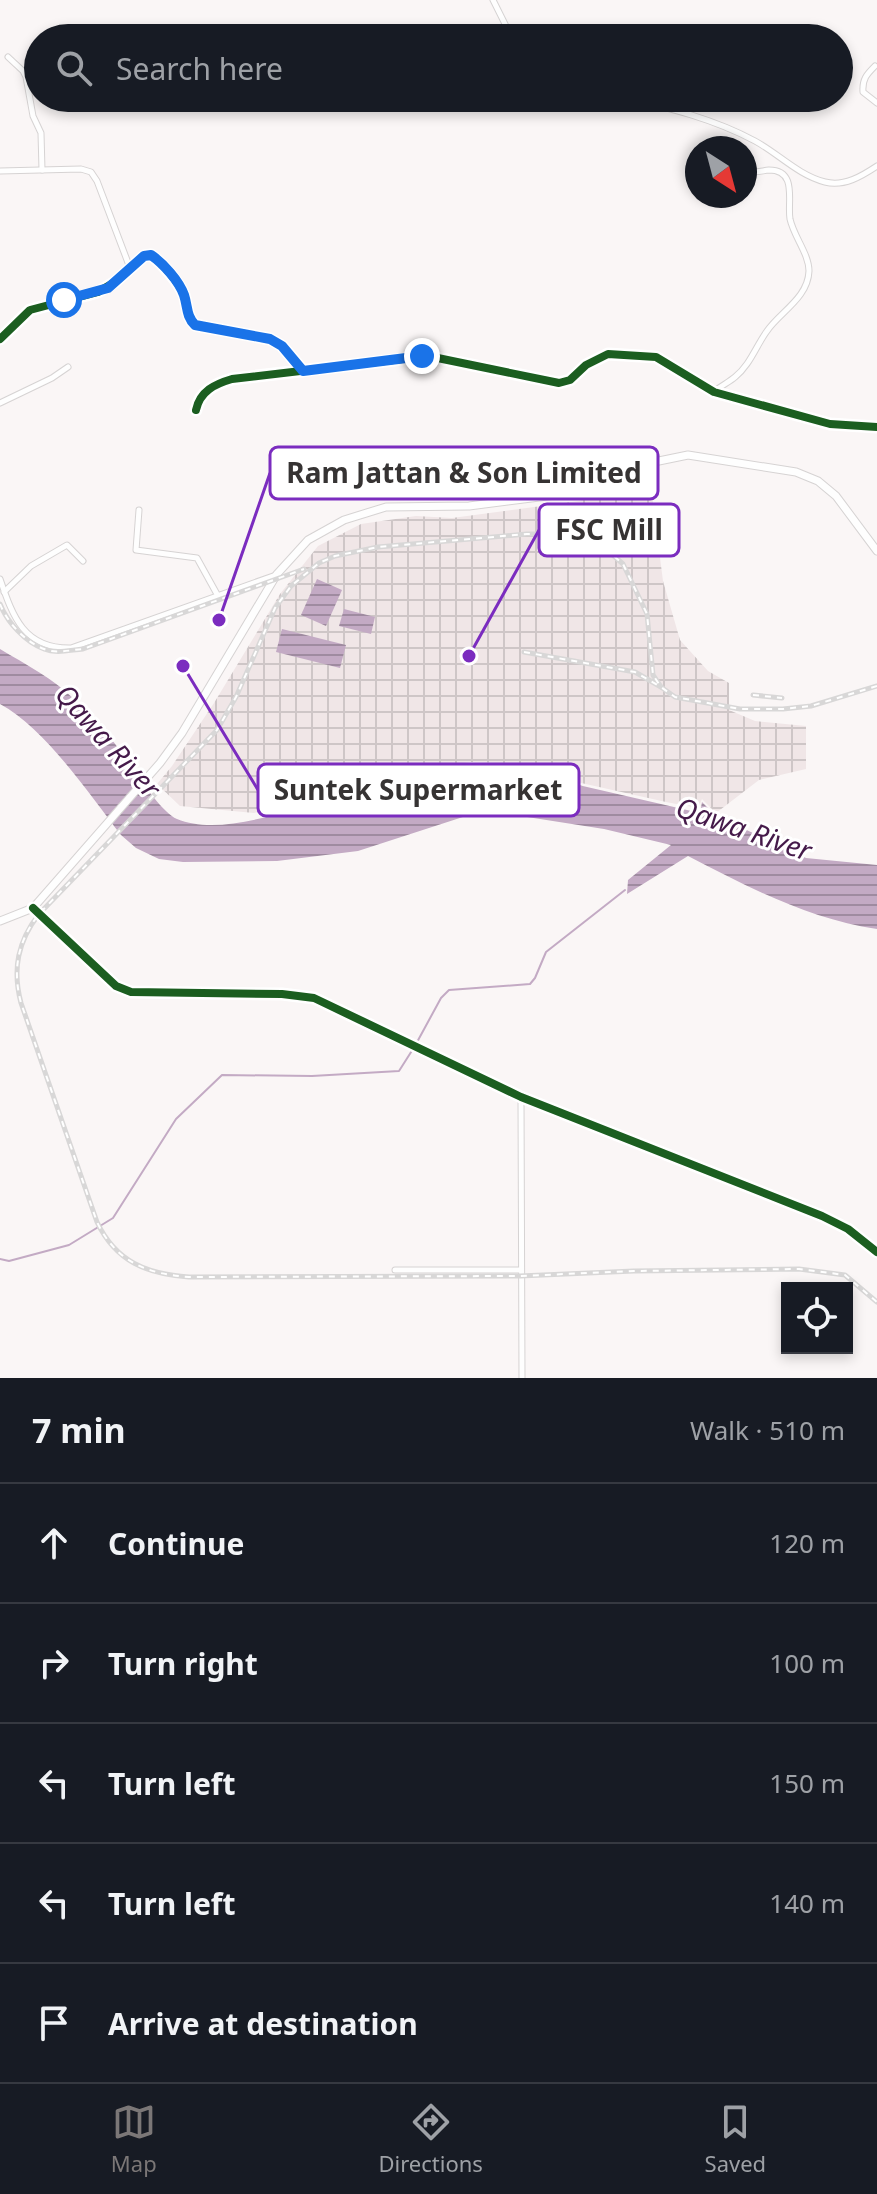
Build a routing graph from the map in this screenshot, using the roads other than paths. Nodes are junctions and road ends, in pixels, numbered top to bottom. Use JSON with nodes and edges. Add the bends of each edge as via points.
{"nodes":[{"id":1,"x":493,"y":0,"type":"edge"},
{"id":2,"x":505,"y":24,"type":"edge"},
{"id":3,"x":8,"y":57,"type":"dead end"},
{"id":4,"x":875,"y":66,"type":"edge"},
{"id":5,"x":24,"y":73,"type":"edge"},
{"id":6,"x":877,"y":103,"type":"edge"},
{"id":7,"x":32,"y":112,"type":"edge"},
{"id":8,"x":677,"y":112,"type":"edge"},
{"id":9,"x":877,"y":166,"type":"edge"},
{"id":10,"x":42,"y":170,"type":"junction"},
{"id":11,"x":0,"y":171,"type":"edge"},
{"id":12,"x":757,"y":172,"type":"edge"},
{"id":13,"x":130,"y":268,"type":"junction"},
{"id":14,"x":0,"y":339,"type":"edge"},
{"id":15,"x":68,"y":367,"type":"dead end"},
{"id":16,"x":303,"y":371,"type":"junction"},
{"id":17,"x":714,"y":392,"type":"junction"},
{"id":18,"x":0,"y":403,"type":"edge"},
{"id":19,"x":196,"y":410,"type":"dead end"},
{"id":20,"x":877,"y":427,"type":"edge"},
{"id":21,"x":139,"y":510,"type":"dead end"},
{"id":22,"x":877,"y":551,"type":"edge"},
{"id":23,"x":83,"y":561,"type":"dead end"},
{"id":24,"x":277,"y":574,"type":"junction"},
{"id":25,"x":0,"y":579,"type":"edge"},
{"id":26,"x":4,"y":592,"type":"junction"},
{"id":27,"x":218,"y":596,"type":"junction"},
{"id":28,"x":33,"y":908,"type":"junction"},
{"id":29,"x":0,"y":921,"type":"edge"},
{"id":30,"x":521,"y":1097,"type":"junction"},
{"id":31,"x":877,"y":1252,"type":"edge"},
{"id":32,"x":395,"y":1270,"type":"dead end"},
{"id":33,"x":520,"y":1270,"type":"junction"},
{"id":34,"x":522,"y":1378,"type":"edge"}],
"edges":[{"from":1,"to":2,"type":"street"},
{"from":3,"to":5,"type":"street"},
{"from":4,"to":6,"type":"street","via":[[862,84],[863,92]]},
{"from":7,"to":10,"type":"street","via":[[41,133]]},
{"from":8,"to":9,"type":"street","via":[[718,123],[826,183],[851,181]]},
{"from":10,"to":11,"type":"street"},
{"from":10,"to":13,"type":"street","via":[[91,172]]},
{"from":12,"to":17,"type":"street","via":[[777,171],[791,185],[789,213],[809,268],[807,282],[747,364]]},
{"from":13,"to":14,"type":"street","via":[[98,292],[30,310]]},
{"from":13,"to":16,"type":"street","via":[[144,256],[154,257],[183,291],[195,325],[270,339]]},
{"from":15,"to":18,"type":"street"},
{"from":16,"to":17,"type":"street","via":[[428,356],[559,383],[598,357],[619,353],[663,360]]},
{"from":16,"to":19,"type":"street","via":[[216,383]]},
{"from":17,"to":20,"type":"street","via":[[830,424]]},
{"from":21,"to":27,"type":"street","via":[[136,550],[197,558]]},
{"from":22,"to":24,"type":"main road","via":[[818,481],[796,472],[688,455],[542,498],[368,511],[308,540]]},
{"from":23,"to":26,"type":"street","via":[[67,545],[31,566]]},
{"from":24,"to":27,"type":"street"},
{"from":24,"to":28,"type":"main road","via":[[182,733]]},
{"from":25,"to":26,"type":"street"},
{"from":26,"to":27,"type":"street","via":[[22,629],[61,648],[89,643]]},
{"from":28,"to":29,"type":"main road"},
{"from":28,"to":30,"type":"street","via":[[116,986],[131,992],[314,998]]},
{"from":30,"to":31,"type":"street","via":[[822,1216]]},
{"from":30,"to":33,"type":"street"},
{"from":32,"to":33,"type":"street"},
{"from":33,"to":34,"type":"street"}]}
